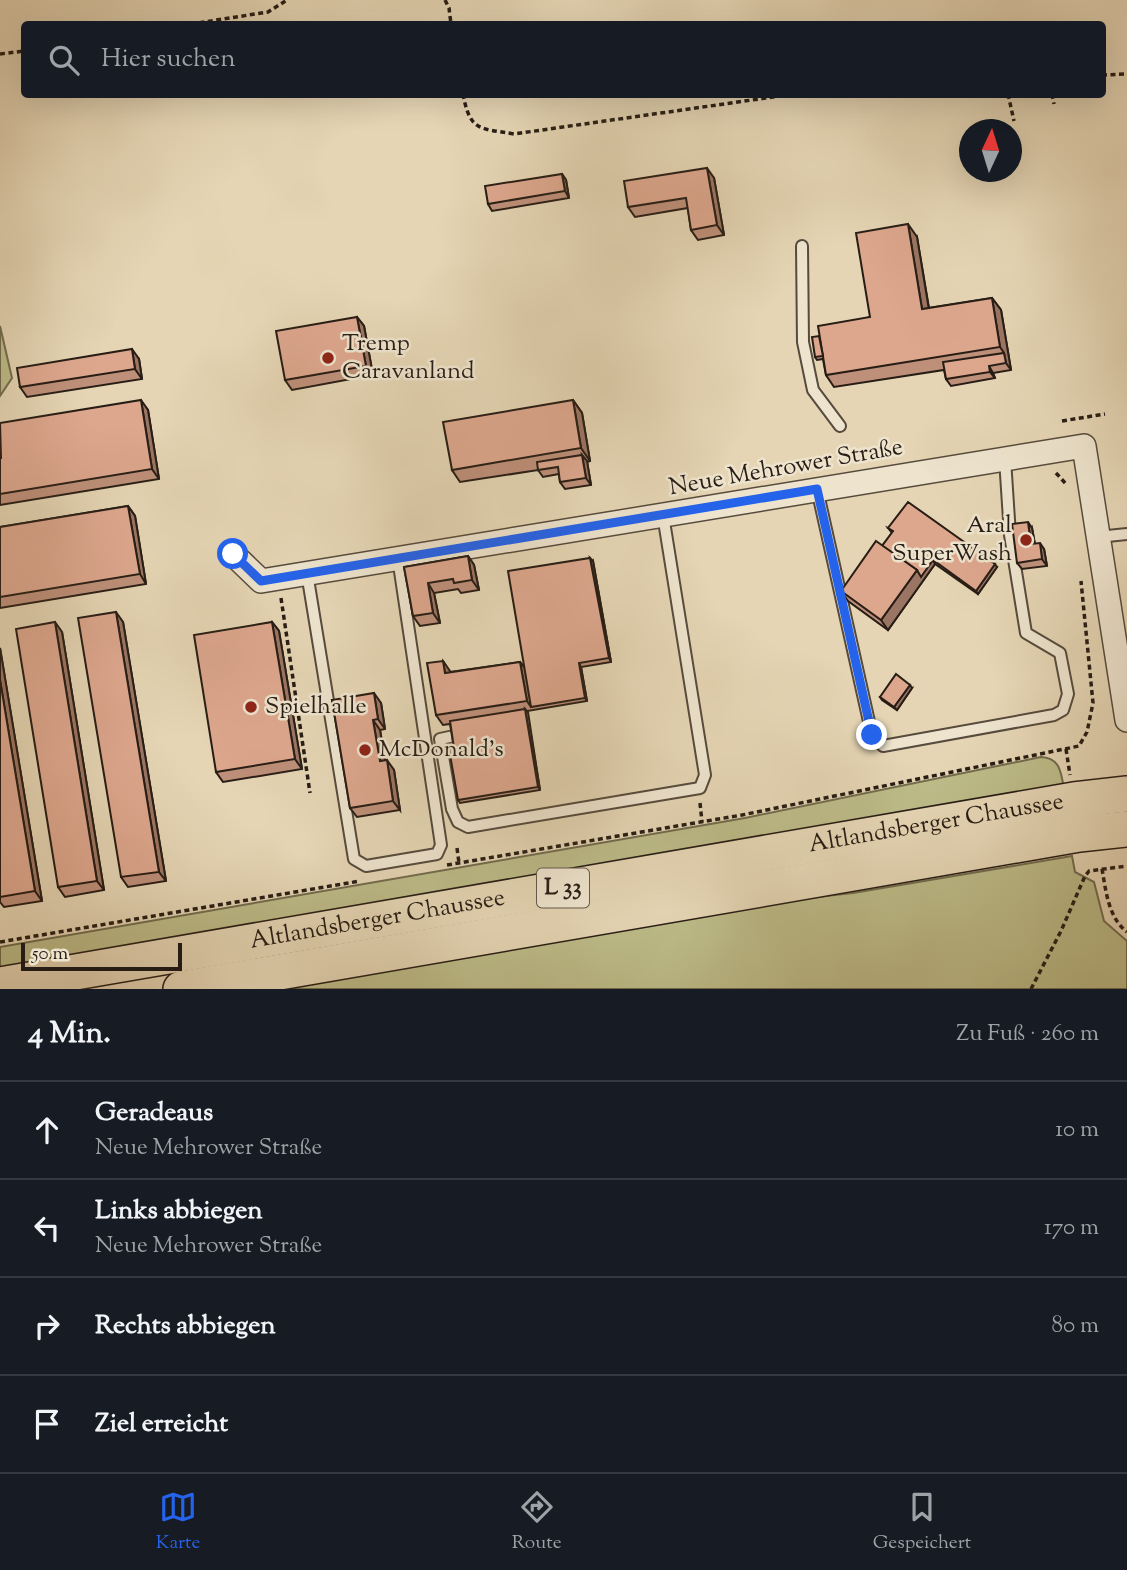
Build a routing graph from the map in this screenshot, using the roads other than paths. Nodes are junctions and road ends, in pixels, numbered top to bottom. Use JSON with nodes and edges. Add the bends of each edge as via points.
{"nodes":[{"id":1,"x":802,"y":246,"type":"dead end"},
{"id":2,"x":840,"y":426,"type":"dead end"},
{"id":3,"x":1005,"y":458,"type":"junction"},
{"id":4,"x":817,"y":489,"type":"junction"},
{"id":5,"x":663,"y":515,"type":"junction"},
{"id":6,"x":1127,"y":534,"type":"edge"},
{"id":7,"x":1098,"y":537,"type":"junction"},
{"id":8,"x":233,"y":554,"type":"dead end"},
{"id":9,"x":398,"y":558,"type":"junction"},
{"id":10,"x":307,"y":573,"type":"junction"},
{"id":11,"x":1127,"y":720,"type":"edge"},
{"id":12,"x":454,"y":736,"type":"edge"},
{"id":13,"x":1127,"y":794,"type":"edge"},
{"id":14,"x":1127,"y":829,"type":"edge"},
{"id":15,"x":0,"y":985,"type":"edge"},
{"id":16,"x":181,"y":989,"type":"edge"}],
"edges":[{"from":1,"to":2,"type":"lane","via":[[803,342],[813,390]]},
{"from":3,"to":4,"type":"street","name":"Neue Mehrower Straße"},
{"from":3,"to":4,"type":"lane","via":[[1010,535],[1026,633],[1060,653],[1068,694],[1063,710],[883,746],[872,735]]},
{"from":3,"to":7,"type":"street","name":"Neue Mehrower Straße","via":[[1084,446]]},
{"from":4,"to":5,"type":"street","name":"Neue Mehrower Straße"},
{"from":5,"to":9,"type":"street","name":"Neue Mehrower Straße"},
{"from":5,"to":12,"type":"lane","via":[[705,775],[700,788],[468,827],[458,822],[452,809],[440,739]]},
{"from":6,"to":7,"type":"lane"},
{"from":7,"to":11,"type":"street","name":"Neue Mehrower Straße"},
{"from":8,"to":10,"type":"street","name":"Neue Mehrower Straße","via":[[261,581]]},
{"from":9,"to":10,"type":"street","name":"Neue Mehrower Straße"},
{"from":9,"to":10,"type":"lane","via":[[442,845],[437,854],[366,866],[354,859]]},
{"from":13,"to":15,"type":"main road","name":"Altlandsberger Chaussee","number":"L 33"},
{"from":14,"to":16,"type":"main road","name":"Altlandsberger Chaussee","number":"L 33"}]}
